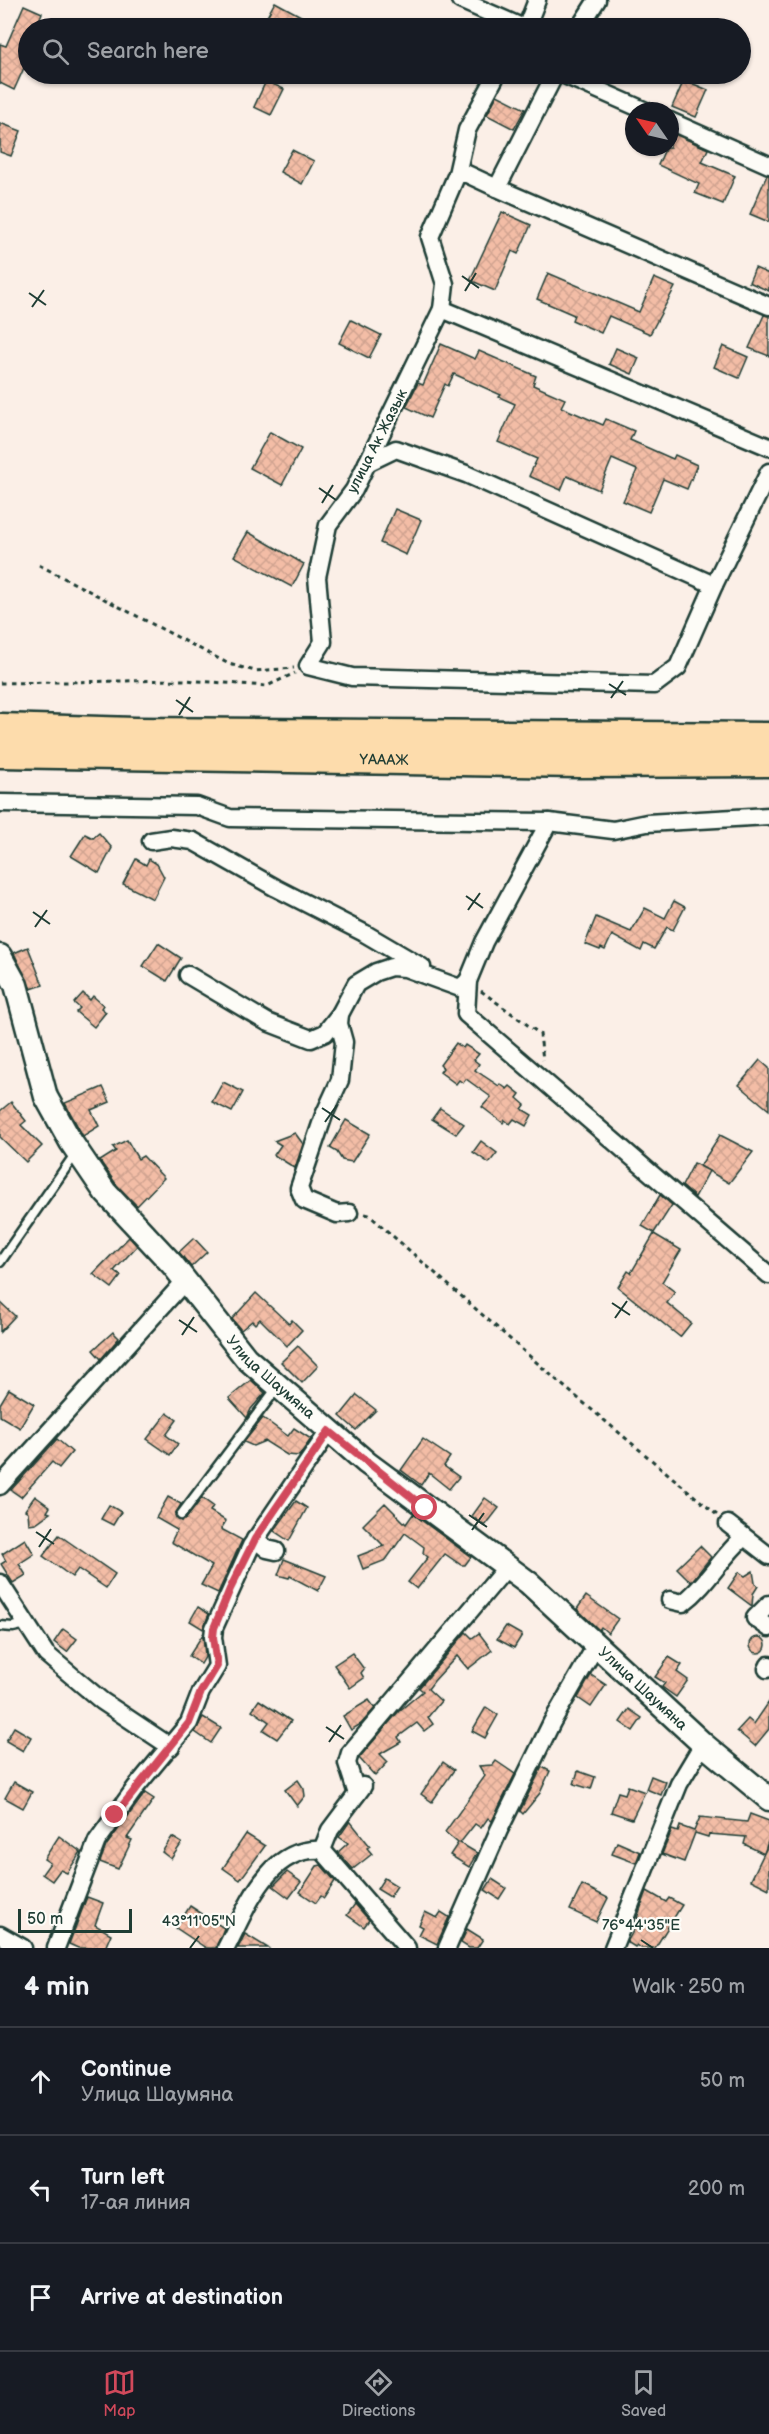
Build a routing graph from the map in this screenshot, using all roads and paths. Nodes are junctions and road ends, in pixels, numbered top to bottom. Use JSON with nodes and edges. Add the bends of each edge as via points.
{"nodes":[{"id":1,"x":460,"y":0,"type":"edge"},
{"id":2,"x":537,"y":0,"type":"edge"},
{"id":3,"x":597,"y":0,"type":"edge"},
{"id":4,"x":502,"y":18,"type":"edge"},
{"id":5,"x":529,"y":18,"type":"edge"},
{"id":6,"x":585,"y":18,"type":"edge"},
{"id":7,"x":492,"y":84,"type":"edge"},
{"id":8,"x":550,"y":84,"type":"edge"},
{"id":9,"x":585,"y":84,"type":"edge"},
{"id":10,"x":626,"y":102,"type":"edge"},
{"id":11,"x":679,"y":126,"type":"edge"},
{"id":12,"x":769,"y":165,"type":"edge"},
{"id":13,"x":458,"y":174,"type":"junction"},
{"id":14,"x":497,"y":188,"type":"junction"},
{"id":15,"x":769,"y":306,"type":"edge"},
{"id":16,"x":442,"y":309,"type":"junction"},
{"id":17,"x":769,"y":447,"type":"edge"},
{"id":18,"x":367,"y":463,"type":"junction"},
{"id":19,"x":769,"y":472,"type":"edge"},
{"id":20,"x":39,"y":565,"type":"dead end"},
{"id":21,"x":714,"y":585,"type":"junction"},
{"id":22,"x":308,"y":666,"type":"junction"},
{"id":23,"x":0,"y":683,"type":"edge"},
{"id":24,"x":0,"y":728,"type":"edge"},
{"id":25,"x":769,"y":737,"type":"edge"},
{"id":26,"x":0,"y":753,"type":"edge"},
{"id":27,"x":769,"y":762,"type":"edge"},
{"id":28,"x":0,"y":803,"type":"edge"},
{"id":29,"x":769,"y":816,"type":"edge"},
{"id":30,"x":549,"y":822,"type":"junction"},
{"id":31,"x":151,"y":841,"type":"dead end"},
{"id":32,"x":0,"y":956,"type":"edge"},
{"id":33,"x":188,"y":975,"type":"dead end"},
{"id":34,"x":436,"y":980,"type":"junction"},
{"id":35,"x":468,"y":981,"type":"junction"},
{"id":36,"x":340,"y":1014,"type":"junction"},
{"id":37,"x":549,"y":1086,"type":"junction"},
{"id":38,"x":78,"y":1150,"type":"junction"},
{"id":39,"x":349,"y":1213,"type":"joint"},
{"id":40,"x":0,"y":1262,"type":"edge"},
{"id":41,"x":769,"y":1275,"type":"edge"},
{"id":42,"x":185,"y":1281,"type":"junction"},
{"id":43,"x":277,"y":1388,"type":"junction"},
{"id":44,"x":329,"y":1431,"type":"junction"},
{"id":45,"x":0,"y":1486,"type":"edge"},
{"id":46,"x":181,"y":1515,"type":"dead end"},
{"id":47,"x":728,"y":1524,"type":"joint"},
{"id":48,"x":744,"y":1537,"type":"junction"},
{"id":49,"x":255,"y":1539,"type":"junction"},
{"id":50,"x":276,"y":1551,"type":"dead end"},
{"id":51,"x":769,"y":1556,"type":"edge"},
{"id":52,"x":507,"y":1567,"type":"junction"},
{"id":53,"x":0,"y":1583,"type":"edge"},
{"id":54,"x":670,"y":1600,"type":"dead end"},
{"id":55,"x":769,"y":1604,"type":"edge"},
{"id":56,"x":26,"y":1624,"type":"junction"},
{"id":57,"x":0,"y":1626,"type":"edge"},
{"id":58,"x":769,"y":1628,"type":"edge"},
{"id":59,"x":595,"y":1647,"type":"junction"},
{"id":60,"x":703,"y":1744,"type":"junction"},
{"id":61,"x":171,"y":1747,"type":"junction"},
{"id":62,"x":769,"y":1798,"type":"edge"},
{"id":63,"x":322,"y":1850,"type":"junction"},
{"id":64,"x":0,"y":1935,"type":"edge"},
{"id":65,"x":23,"y":1948,"type":"edge"},
{"id":66,"x":56,"y":1948,"type":"edge"},
{"id":67,"x":226,"y":1948,"type":"edge"},
{"id":68,"x":407,"y":1948,"type":"edge"},
{"id":69,"x":447,"y":1948,"type":"edge"},
{"id":70,"x":613,"y":1948,"type":"edge"}],
"edges":[{"from":1,"to":4,"type":"street"},
{"from":2,"to":5,"type":"street"},
{"from":3,"to":6,"type":"street"},
{"from":7,"to":13,"type":"street","name":"улица Ак Жазык","via":[[467,130]]},
{"from":8,"to":14,"type":"street"},
{"from":9,"to":10,"type":"street"},
{"from":11,"to":12,"type":"street"},
{"from":13,"to":14,"type":"street","via":[[467,174]]},
{"from":13,"to":16,"type":"street","name":"улица Ак Жазык","via":[[430,237],[445,284]]},
{"from":14,"to":15,"type":"street"},
{"from":16,"to":17,"type":"street"},
{"from":16,"to":18,"type":"street","name":"улица Ак Жазык"},
{"from":18,"to":21,"type":"street","via":[[396,448],[466,474]]},
{"from":18,"to":22,"type":"street","name":"улица Ак Жазык","via":[[354,490],[328,525],[317,576],[323,642]]},
{"from":19,"to":21,"type":"street"},
{"from":20,"to":22,"type":"path","via":[[229,664],[255,671]]},
{"from":21,"to":22,"type":"street","via":[[678,667],[654,685],[352,677]]},
{"from":22,"to":23,"type":"path","via":[[267,686],[184,680]]},
{"from":24,"to":25,"type":"highway","name":"ҮАААЖ"},
{"from":26,"to":27,"type":"highway","name":"ҮАААЖ","via":[[580,764]]},
{"from":28,"to":30,"type":"street","via":[[197,806],[230,818]]},
{"from":29,"to":30,"type":"street","via":[[647,823],[614,830]]},
{"from":30,"to":35,"type":"street","via":[[484,942]]},
{"from":31,"to":34,"type":"street","via":[[193,841],[213,850],[286,894],[364,933]]},
{"from":32,"to":38,"type":"street","name":"Улица Шаумяна","via":[[16,985],[46,1097]]},
{"from":33,"to":36,"type":"street","via":[[267,1022],[311,1039],[325,1033]]},
{"from":34,"to":35,"type":"street","via":[[460,988]]},
{"from":34,"to":36,"type":"street","via":[[405,968],[376,972],[356,984]]},
{"from":35,"to":37,"type":"path","via":[[540,1034]]},
{"from":35,"to":37,"type":"street","via":[[466,1014]]},
{"from":36,"to":39,"type":"street","via":[[344,1042],[340,1080],[299,1188],[304,1200],[337,1214]]},
{"from":37,"to":41,"type":"street"},
{"from":38,"to":40,"type":"lane"},
{"from":38,"to":42,"type":"street","name":"Улица Шаумяна","via":[[105,1192]]},
{"from":39,"to":47,"type":"path","via":[[369,1215]]},
{"from":42,"to":43,"type":"street","name":"Улица Шаумяна","via":[[246,1359]]},
{"from":42,"to":45,"type":"street"},
{"from":43,"to":44,"type":"street","name":"Улица Шаумяна"},
{"from":43,"to":46,"type":"lane"},
{"from":44,"to":49,"type":"street"},
{"from":44,"to":52,"type":"street","name":"Улица Шаумяна"},
{"from":47,"to":48,"type":"street"},
{"from":48,"to":51,"type":"street"},
{"from":48,"to":54,"type":"street","via":[[699,1590],[683,1603]]},
{"from":49,"to":50,"type":"street"},
{"from":49,"to":61,"type":"street","via":[[214,1628],[217,1666],[189,1723]]},
{"from":52,"to":59,"type":"street","name":"Улица Шаумяна"},
{"from":52,"to":63,"type":"street","via":[[350,1753],[347,1763],[361,1787],[330,1830]]},
{"from":53,"to":56,"type":"street"},
{"from":55,"to":58,"type":"street","via":[[755,1618]]},
{"from":56,"to":57,"type":"lane"},
{"from":56,"to":61,"type":"street","via":[[46,1654],[60,1666],[102,1701]]},
{"from":59,"to":60,"type":"street","name":"Улица Шаумяна"},
{"from":59,"to":69,"type":"street","via":[[498,1830]]},
{"from":60,"to":62,"type":"street","name":"Улица Шаумяна"},
{"from":60,"to":70,"type":"street","via":[[679,1784]]},
{"from":61,"to":66,"type":"street","via":[[97,1841]]},
{"from":63,"to":67,"type":"street","via":[[292,1854],[270,1871]]},
{"from":63,"to":68,"type":"street"},
{"from":64,"to":65,"type":"street"}]}
